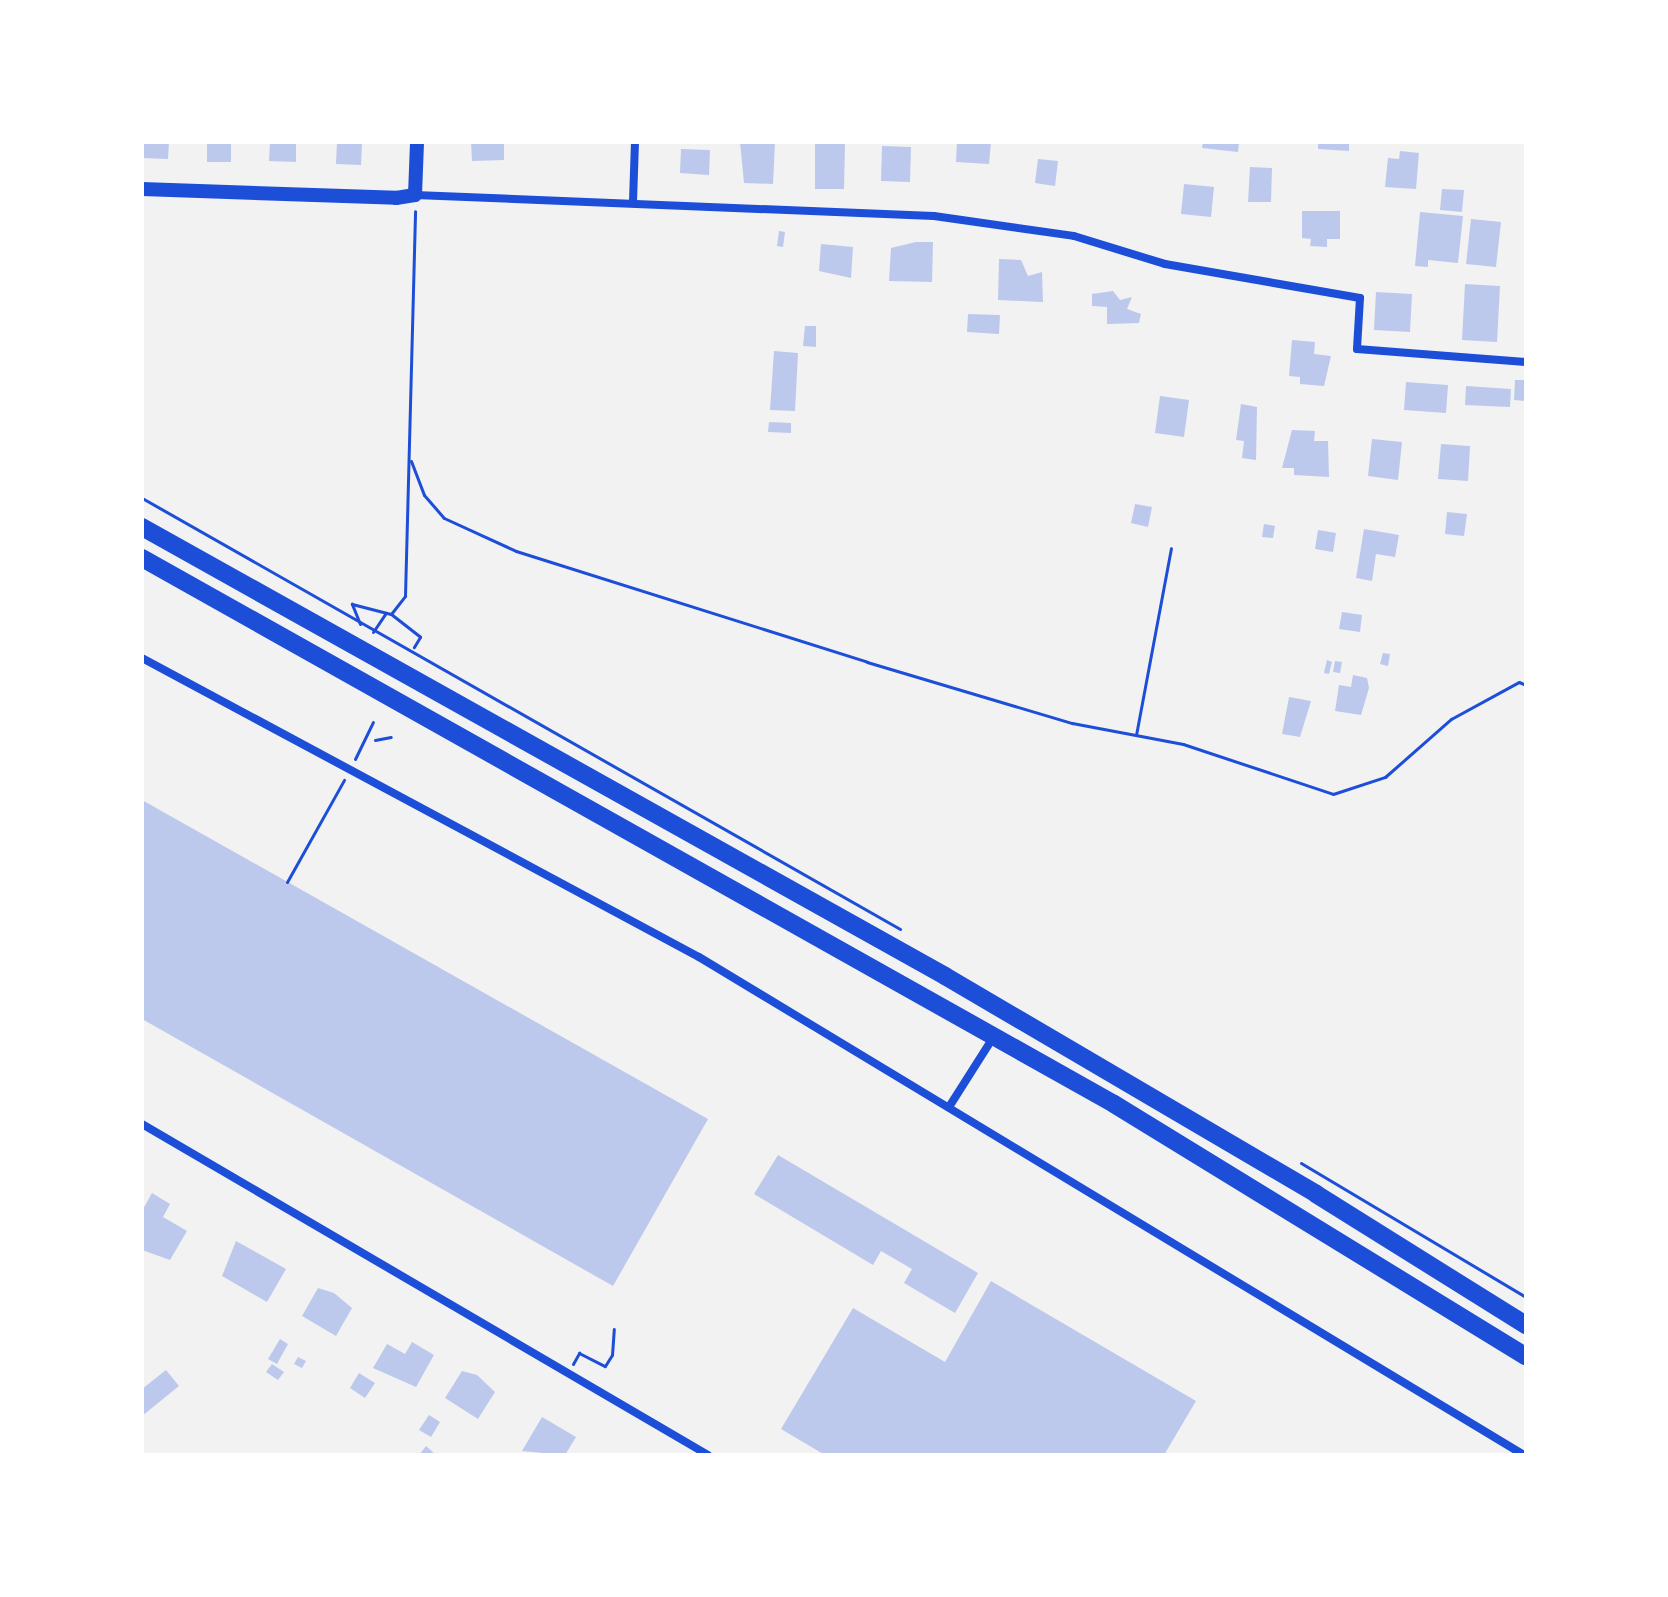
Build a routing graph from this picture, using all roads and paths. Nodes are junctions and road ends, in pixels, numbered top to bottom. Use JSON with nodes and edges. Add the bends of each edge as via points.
{"nodes":[{"id":1,"x":417,"y":142,"type":"edge"},
{"id":2,"x":635,"y":142,"type":"edge"},
{"id":3,"x":142,"y":189,"type":"edge"},
{"id":4,"x":415,"y":195,"type":"junction"},
{"id":5,"x":633,"y":202,"type":"junction"},
{"id":6,"x":1526,"y":362,"type":"edge"},
{"id":7,"x":411,"y":461,"type":"junction"},
{"id":8,"x":142,"y":498,"type":"edge"},
{"id":9,"x":142,"y":527,"type":"edge"},
{"id":10,"x":1171,"y":548,"type":"dead end"},
{"id":11,"x":142,"y":558,"type":"edge"},
{"id":12,"x":388,"y":614,"type":"junction"},
{"id":13,"x":360,"y":626,"type":"junction"},
{"id":14,"x":373,"y":632,"type":"junction"},
{"id":15,"x":414,"y":647,"type":"dead end"},
{"id":16,"x":402,"y":648,"type":"dead end"},
{"id":17,"x":142,"y":658,"type":"edge"},
{"id":18,"x":1526,"y":685,"type":"edge"},
{"id":19,"x":373,"y":722,"type":"dead end"},
{"id":20,"x":1136,"y":735,"type":"junction"},
{"id":21,"x":391,"y":737,"type":"dead end"},
{"id":22,"x":375,"y":740,"type":"dead end"},
{"id":23,"x":350,"y":769,"type":"junction"},
{"id":24,"x":287,"y":882,"type":"dead end"},
{"id":25,"x":995,"y":1035,"type":"junction"},
{"id":26,"x":949,"y":1107,"type":"junction"},
{"id":27,"x":142,"y":1124,"type":"edge"},
{"id":28,"x":1526,"y":1325,"type":"edge"},
{"id":29,"x":614,"y":1329,"type":"dead end"},
{"id":30,"x":1526,"y":1356,"type":"edge"},
{"id":31,"x":568,"y":1373,"type":"junction"},
{"id":32,"x":708,"y":1455,"type":"edge"},
{"id":33,"x":1524,"y":1455,"type":"edge"}],
"edges":[{"from":1,"to":4,"type":"street"},
{"from":2,"to":5,"type":"street"},
{"from":3,"to":4,"type":"street","via":[[361,199]]},
{"from":4,"to":5,"type":"street"},
{"from":4,"to":7,"type":"path"},
{"from":5,"to":6,"type":"street","via":[[934,216],[1074,236],[1165,264],[1360,298],[1357,349]]},
{"from":7,"to":12,"type":"path","via":[[405,596]]},
{"from":7,"to":20,"type":"path","via":[[424,495],[444,518],[516,551],[1072,723]]},
{"from":8,"to":13,"type":"path"},
{"from":9,"to":28,"type":"highway","via":[[958,984],[1316,1194]]},
{"from":10,"to":20,"type":"path"},
{"from":11,"to":25,"type":"highway"},
{"from":12,"to":13,"type":"path","via":[[352,604]]},
{"from":12,"to":14,"type":"path"},
{"from":12,"to":15,"type":"path","via":[[420,637]]},
{"from":13,"to":14,"type":"path"},
{"from":14,"to":16,"type":"path"},
{"from":17,"to":23,"type":"street"},
{"from":18,"to":20,"type":"path","via":[[1519,682],[1451,719],[1385,777],[1333,794],[1183,744]]},
{"from":19,"to":23,"type":"path"},
{"from":21,"to":22,"type":"path"},
{"from":23,"to":24,"type":"path"},
{"from":23,"to":26,"type":"street","via":[[699,957]]},
{"from":25,"to":26,"type":"street"},
{"from":25,"to":30,"type":"highway"},
{"from":26,"to":33,"type":"street"},
{"from":27,"to":31,"type":"street"},
{"from":29,"to":31,"type":"path","via":[[612,1355],[605,1366],[579,1353]]},
{"from":31,"to":32,"type":"street"}]}
